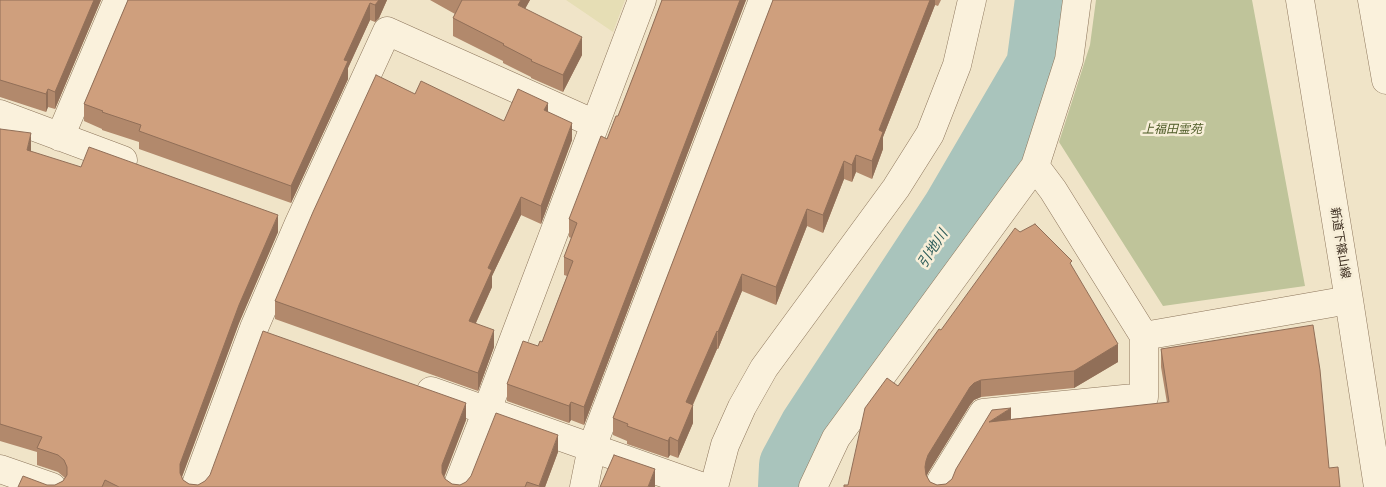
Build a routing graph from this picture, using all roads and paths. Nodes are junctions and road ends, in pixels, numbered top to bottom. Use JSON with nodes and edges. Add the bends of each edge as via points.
{"nodes":[{"id":1,"x":118,"y":0,"type":"edge"},
{"id":2,"x":642,"y":0,"type":"edge"},
{"id":3,"x":763,"y":0,"type":"edge"},
{"id":4,"x":972,"y":0,"type":"edge"},
{"id":5,"x":1077,"y":0,"type":"edge"},
{"id":6,"x":1300,"y":0,"type":"edge"},
{"id":7,"x":1372,"y":0,"type":"edge"},
{"id":8,"x":1386,"y":80,"type":"edge"},
{"id":9,"x":0,"y":114,"type":"edge"},
{"id":10,"x":595,"y":124,"type":"junction"},
{"id":11,"x":60,"y":137,"type":"junction"},
{"id":12,"x":1035,"y":166,"type":"junction"},
{"id":13,"x":143,"y":167,"type":"edge"},
{"id":14,"x":272,"y":214,"type":"edge"},
{"id":15,"x":299,"y":224,"type":"junction"},
{"id":16,"x":1349,"y":300,"type":"junction"},
{"id":17,"x":1144,"y":336,"type":"junction"},
{"id":18,"x":405,"y":381,"type":"edge"},
{"id":19,"x":487,"y":410,"type":"junction"},
{"id":20,"x":592,"y":447,"type":"junction"},
{"id":21,"x":0,"y":469,"type":"edge"},
{"id":22,"x":52,"y":487,"type":"edge"},
{"id":23,"x":195,"y":487,"type":"edge"},
{"id":24,"x":457,"y":487,"type":"edge"},
{"id":25,"x":584,"y":487,"type":"edge"},
{"id":26,"x":703,"y":487,"type":"edge"},
{"id":27,"x":714,"y":487,"type":"edge"},
{"id":28,"x":813,"y":487,"type":"edge"},
{"id":29,"x":940,"y":487,"type":"edge"},
{"id":30,"x":1378,"y":487,"type":"edge"}],
"edges":[{"from":1,"to":11,"type":"street"},
{"from":2,"to":10,"type":"street"},
{"from":3,"to":20,"type":"street"},
{"from":4,"to":27,"type":"street","via":[[957,65],[930,134],[896,188],[764,368],[725,445]]},
{"from":5,"to":12,"type":"street","via":[[1069,60]]},
{"from":6,"to":16,"type":"street","name":"新道下篠山線"},
{"from":7,"to":8,"type":"street"},
{"from":9,"to":11,"type":"street"},
{"from":10,"to":15,"type":"street","via":[[387,31]]},
{"from":10,"to":19,"type":"street"},
{"from":11,"to":13,"type":"street"},
{"from":12,"to":17,"type":"street"},
{"from":12,"to":28,"type":"street","via":[[836,438]]},
{"from":14,"to":15,"type":"street"},
{"from":15,"to":23,"type":"street","via":[[264,331]]},
{"from":16,"to":17,"type":"street"},
{"from":16,"to":30,"type":"street","name":"新道下篠山線"},
{"from":17,"to":29,"type":"street","via":[[1144,398],[983,413]]},
{"from":18,"to":19,"type":"street"},
{"from":19,"to":20,"type":"street"},
{"from":19,"to":24,"type":"street"},
{"from":20,"to":25,"type":"street"},
{"from":20,"to":26,"type":"street"},
{"from":21,"to":22,"type":"street"}]}
